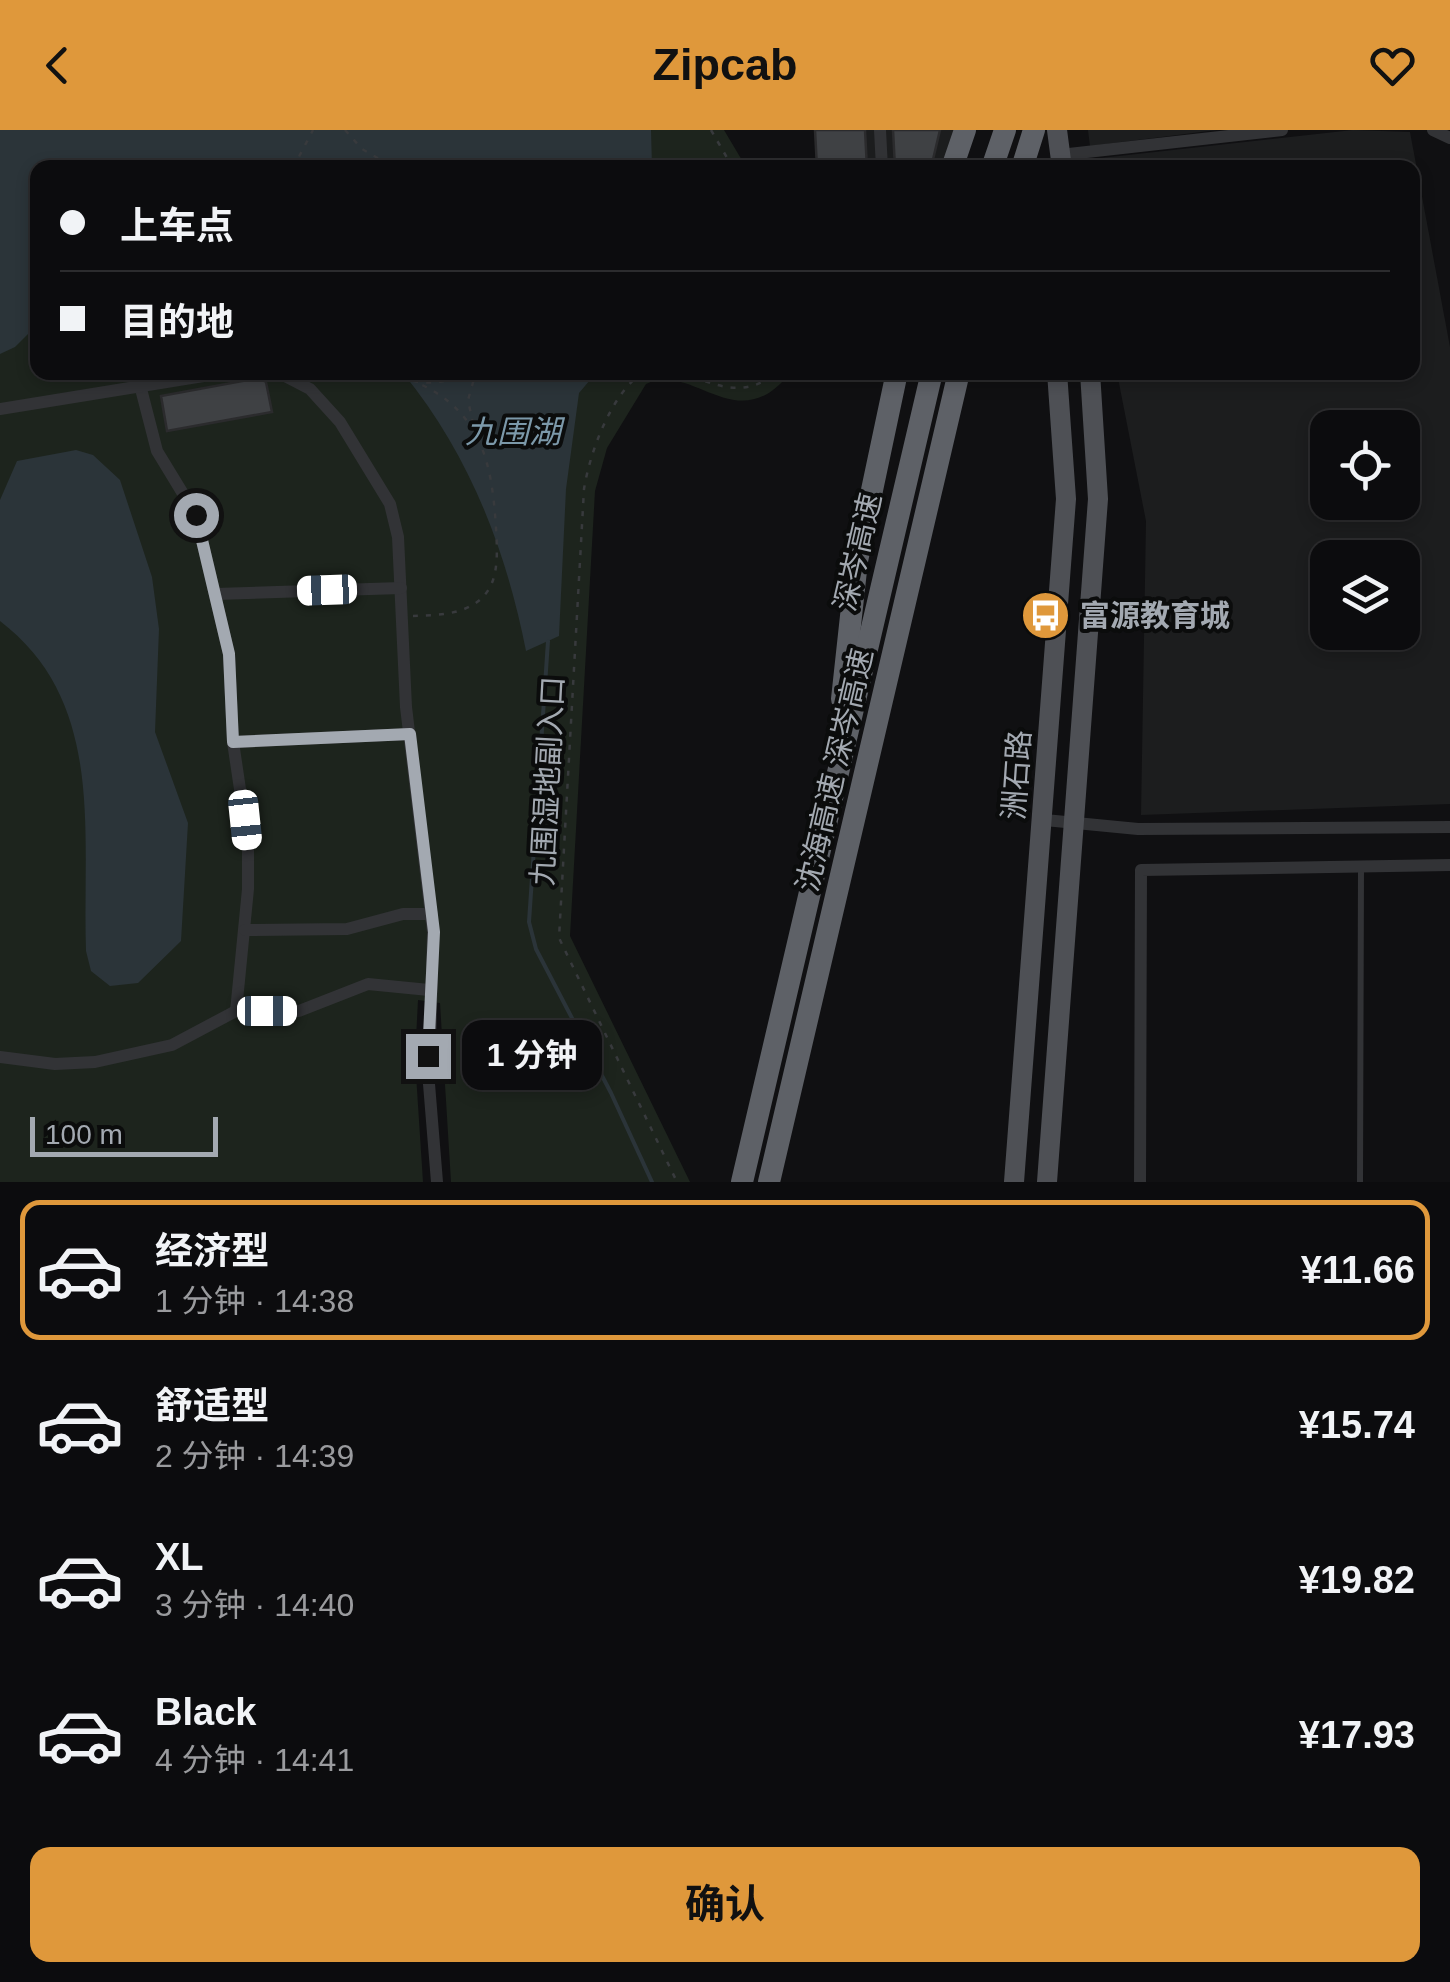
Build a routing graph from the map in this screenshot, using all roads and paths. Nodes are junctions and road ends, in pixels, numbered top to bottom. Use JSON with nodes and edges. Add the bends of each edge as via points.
{"nodes":[{"id":1,"x":314,"y":130,"type":"edge"},
{"id":2,"x":346,"y":130,"type":"edge"},
{"id":3,"x":711,"y":130,"type":"edge"},
{"id":4,"x":880,"y":130,"type":"edge"},
{"id":5,"x":965,"y":130,"type":"edge"},
{"id":6,"x":1004,"y":130,"type":"edge"},
{"id":7,"x":1024,"y":130,"type":"edge"},
{"id":8,"x":1034,"y":130,"type":"edge"},
{"id":9,"x":1056,"y":130,"type":"edge"},
{"id":10,"x":1282,"y":130,"type":"edge"},
{"id":11,"x":1433,"y":130,"type":"edge"},
{"id":12,"x":1450,"y":138,"type":"edge"},
{"id":13,"x":297,"y":160,"type":"edge"},
{"id":14,"x":381,"y":160,"type":"edge"},
{"id":15,"x":728,"y":160,"type":"edge"},
{"id":16,"x":882,"y":160,"type":"edge"},
{"id":17,"x":955,"y":160,"type":"edge"},
{"id":18,"x":995,"y":160,"type":"edge"},
{"id":19,"x":1025,"y":160,"type":"edge"},
{"id":20,"x":1027,"y":160,"type":"edge"},
{"id":21,"x":1061,"y":160,"type":"edge"},
{"id":22,"x":1068,"y":160,"type":"edge"},
{"id":23,"x":174,"y":380,"type":"edge"},
{"id":24,"x":293,"y":380,"type":"edge"},
{"id":25,"x":410,"y":380,"type":"edge"},
{"id":26,"x":449,"y":380,"type":"edge"},
{"id":27,"x":472,"y":380,"type":"edge"},
{"id":28,"x":633,"y":380,"type":"edge"},
{"id":29,"x":705,"y":380,"type":"edge"},
{"id":30,"x":766,"y":380,"type":"edge"},
{"id":31,"x":895,"y":380,"type":"edge"},
{"id":32,"x":930,"y":380,"type":"edge"},
{"id":33,"x":957,"y":380,"type":"edge"},
{"id":34,"x":1058,"y":380,"type":"edge"},
{"id":35,"x":1091,"y":380,"type":"edge"},
{"id":36,"x":418,"y":383,"type":"junction"},
{"id":37,"x":140,"y":385,"type":"junction"},
{"id":38,"x":0,"y":410,"type":"edge"},
{"id":39,"x":476,"y":430,"type":"junction"},
{"id":40,"x":401,"y":588,"type":"junction"},
{"id":41,"x":216,"y":594,"type":"junction"},
{"id":42,"x":403,"y":617,"type":"junction"},
{"id":43,"x":410,"y":734,"type":"junction"},
{"id":44,"x":233,"y":742,"type":"junction"},
{"id":45,"x":830,"y":804,"type":"junction"},
{"id":46,"x":1044,"y":820,"type":"junction"},
{"id":47,"x":1077,"y":824,"type":"junction"},
{"id":48,"x":1450,"y":827,"type":"edge"},
{"id":49,"x":1450,"y":865,"type":"edge"},
{"id":50,"x":1362,"y":866,"type":"junction"},
{"id":51,"x":432,"y":914,"type":"junction"},
{"id":52,"x":245,"y":930,"type":"junction"},
{"id":53,"x":429,"y":990,"type":"junction"},
{"id":54,"x":236,"y":1011,"type":"junction"},
{"id":55,"x":0,"y":1056,"type":"edge"},
{"id":56,"x":437,"y":1182,"type":"edge"},
{"id":57,"x":677,"y":1182,"type":"edge"},
{"id":58,"x":742,"y":1182,"type":"edge"},
{"id":59,"x":769,"y":1182,"type":"edge"},
{"id":60,"x":1014,"y":1182,"type":"edge"},
{"id":61,"x":1047,"y":1182,"type":"edge"},
{"id":62,"x":1140,"y":1182,"type":"edge"},
{"id":63,"x":1360,"y":1182,"type":"edge"}],
"edges":[{"from":1,"to":13,"type":"path"},
{"from":2,"to":14,"type":"path"},
{"from":3,"to":15,"type":"path"},
{"from":4,"to":16,"type":"street"},
{"from":5,"to":17,"type":"highway"},
{"from":6,"to":18,"type":"highway"},
{"from":7,"to":19,"type":"main road"},
{"from":8,"to":20,"type":"highway","bridge":true},
{"from":9,"to":21,"type":"main road"},
{"from":10,"to":22,"type":"street"},
{"from":11,"to":12,"type":"street"},
{"from":23,"to":37,"type":"street"},
{"from":24,"to":40,"type":"street","via":[[340,422],[375,475],[398,537]]},
{"from":25,"to":36,"type":"path"},
{"from":26,"to":36,"type":"path"},
{"from":27,"to":39,"type":"path","via":[[468,400]]},
{"from":28,"to":57,"type":"path","name":"九围湿地副入口","via":[[597,443],[584,490],[559,938]]},
{"from":29,"to":30,"type":"path","via":[[736,390]]},
{"from":31,"to":45,"type":"highway","via":[[857,562]]},
{"from":32,"to":45,"type":"highway","name":"深岑高速"},
{"from":33,"to":59,"type":"highway","name":"沈海高速 深岑高速"},
{"from":34,"to":46,"type":"main road","name":"洲石路","via":[[1066,499]]},
{"from":35,"to":47,"type":"main road","name":"洲石路","via":[[1098,499]]},
{"from":36,"to":39,"type":"path","via":[[452,403]]},
{"from":37,"to":38,"type":"street"},
{"from":37,"to":41,"type":"street","via":[[158,451],[196,515]]},
{"from":39,"to":42,"type":"path","via":[[491,476],[495,570],[488,591],[456,614]]},
{"from":40,"to":41,"type":"street"},
{"from":40,"to":42,"type":"street"},
{"from":41,"to":44,"type":"street","via":[[229,654]]},
{"from":42,"to":43,"type":"street"},
{"from":43,"to":44,"type":"street"},
{"from":43,"to":51,"type":"street"},
{"from":44,"to":52,"type":"street","via":[[248,844]]},
{"from":45,"to":58,"type":"highway","name":"沈海高速 深岑高速"},
{"from":46,"to":47,"type":"street"},
{"from":46,"to":60,"type":"main road","name":"洲石路"},
{"from":47,"to":48,"type":"street"},
{"from":47,"to":61,"type":"main road","name":"洲石路"},
{"from":49,"to":50,"type":"street"},
{"from":50,"to":62,"type":"street","via":[[1141,870]]},
{"from":50,"to":63,"type":"lane"},
{"from":51,"to":52,"type":"street","via":[[347,928]]},
{"from":51,"to":53,"type":"street"},
{"from":52,"to":54,"type":"street"},
{"from":53,"to":54,"type":"street","via":[[368,984],[299,1011]]},
{"from":53,"to":56,"type":"street"},
{"from":54,"to":55,"type":"street","via":[[208,1029],[134,1056],[55,1064]]}]}
